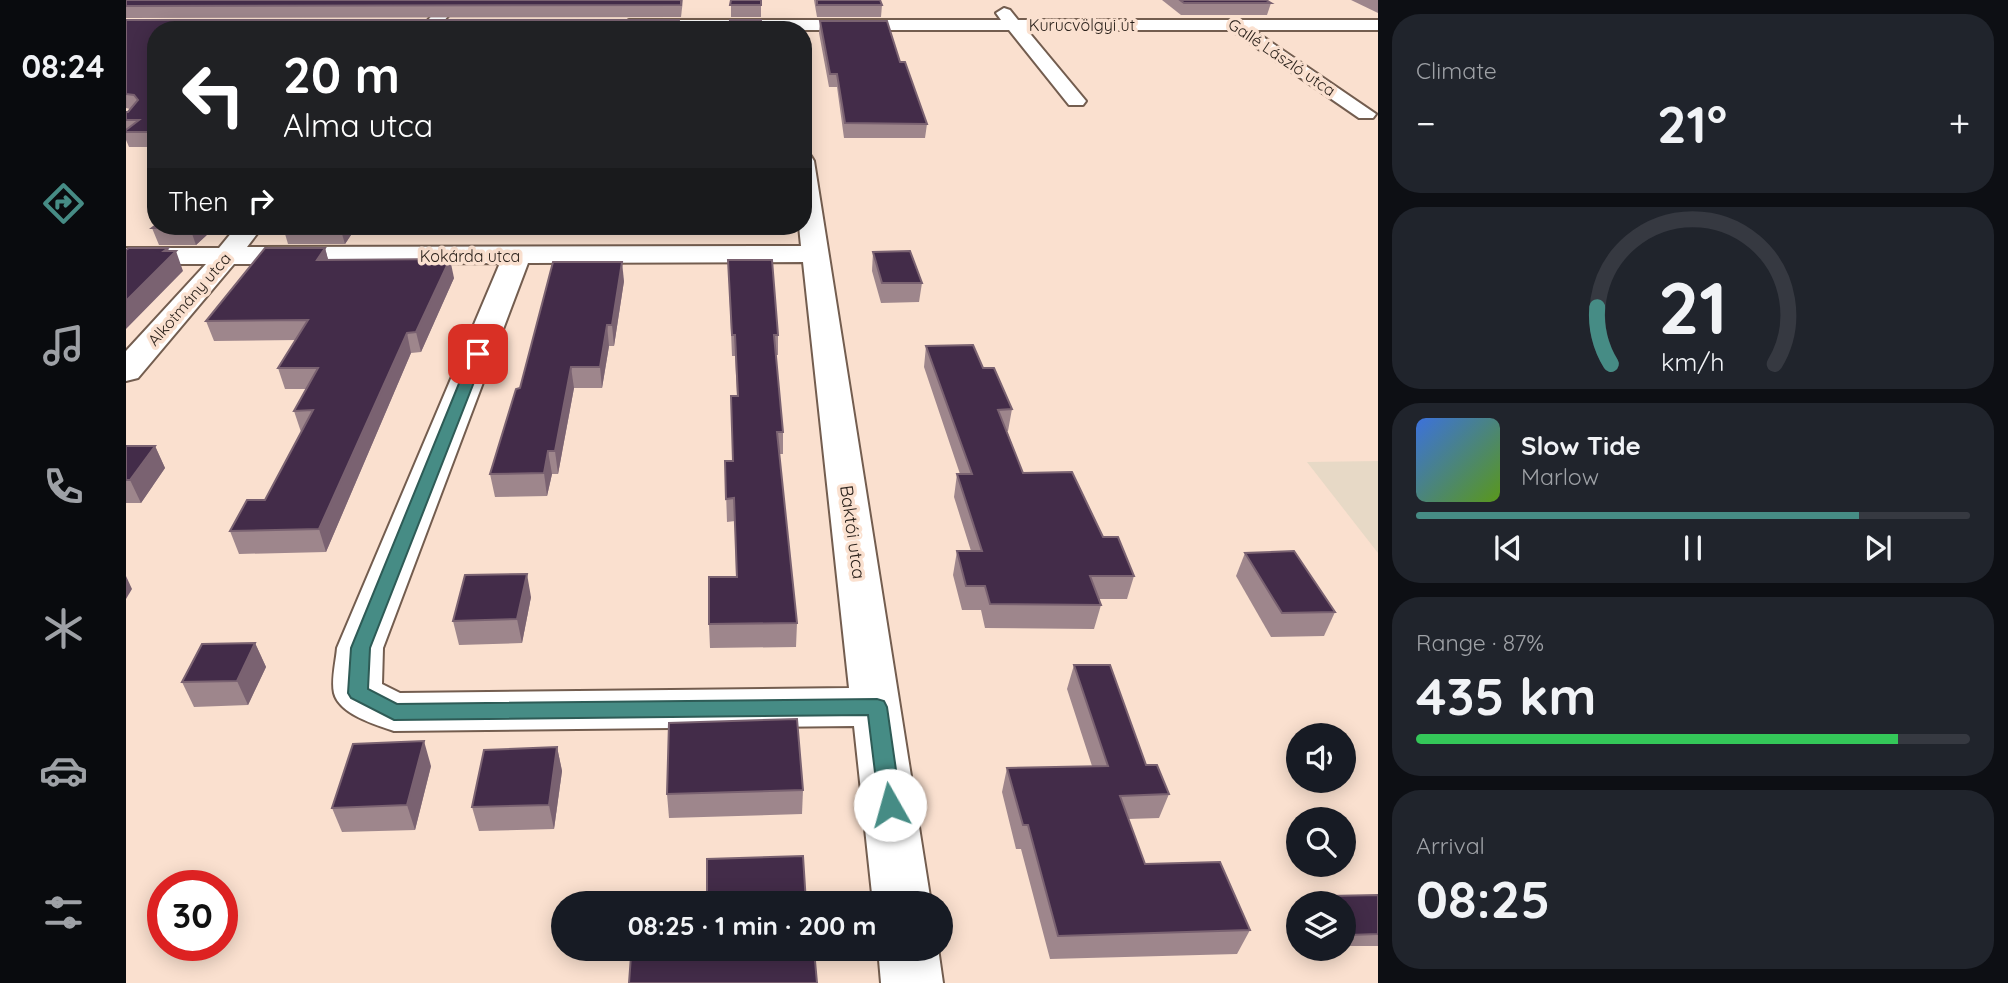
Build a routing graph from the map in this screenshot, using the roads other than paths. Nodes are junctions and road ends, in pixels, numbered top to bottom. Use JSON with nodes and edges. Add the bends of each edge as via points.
{"nodes":[{"id":1,"x":454,"y":0,"type":"edge"},
{"id":2,"x":994,"y":0,"type":"edge"},
{"id":3,"x":1208,"y":6,"type":"edge"},
{"id":4,"x":614,"y":18,"type":"edge"},
{"id":5,"x":430,"y":21,"type":"edge"},
{"id":6,"x":742,"y":21,"type":"edge"},
{"id":7,"x":812,"y":22,"type":"edge"},
{"id":8,"x":1014,"y":25,"type":"junction"},
{"id":9,"x":1235,"y":25,"type":"junction"},
{"id":10,"x":1378,"y":25,"type":"edge"},
{"id":11,"x":1076,"y":100,"type":"dead end"},
{"id":12,"x":1366,"y":114,"type":"dead end"},
{"id":13,"x":243,"y":235,"type":"edge"},
{"id":14,"x":812,"y":235,"type":"edge"},
{"id":15,"x":814,"y":254,"type":"junction"},
{"id":16,"x":227,"y":255,"type":"junction"},
{"id":17,"x":126,"y":256,"type":"edge"},
{"id":18,"x":517,"y":256,"type":"junction"},
{"id":19,"x":126,"y":371,"type":"edge"},
{"id":20,"x":877,"y":707,"type":"junction"},
{"id":21,"x":900,"y":891,"type":"edge"},
{"id":22,"x":909,"y":961,"type":"edge"},
{"id":23,"x":912,"y":983,"type":"edge"}],
"edges":[{"from":1,"to":5,"type":"street"},
{"from":2,"to":8,"type":"street"},
{"from":3,"to":9,"type":"street","name":"Gallé László utca"},
{"from":4,"to":6,"type":"street","name":"Kurucvölgyi út"},
{"from":7,"to":8,"type":"street","name":"Kurucvölgyi út"},
{"from":8,"to":9,"type":"street","name":"Kurucvölgyi út"},
{"from":8,"to":11,"type":"street"},
{"from":9,"to":10,"type":"street","name":"Kurucvölgyi út"},
{"from":9,"to":12,"type":"street","name":"Gallé László utca"},
{"from":13,"to":16,"type":"street","name":"Alkotmány utca"},
{"from":14,"to":15,"type":"street","name":"Baktói utca"},
{"from":15,"to":18,"type":"street","name":"Kokárda utca"},
{"from":15,"to":20,"type":"street","name":"Baktói utca"},
{"from":16,"to":17,"type":"street","name":"Kokárda utca"},
{"from":16,"to":18,"type":"street","name":"Kokárda utca"},
{"from":16,"to":19,"type":"street","name":"Alkotmány utca"},
{"from":18,"to":20,"type":"street","via":[[360,648],[358,693],[394,712]]},
{"from":20,"to":21,"type":"street","name":"Baktói utca"},
{"from":22,"to":23,"type":"street"}]}
